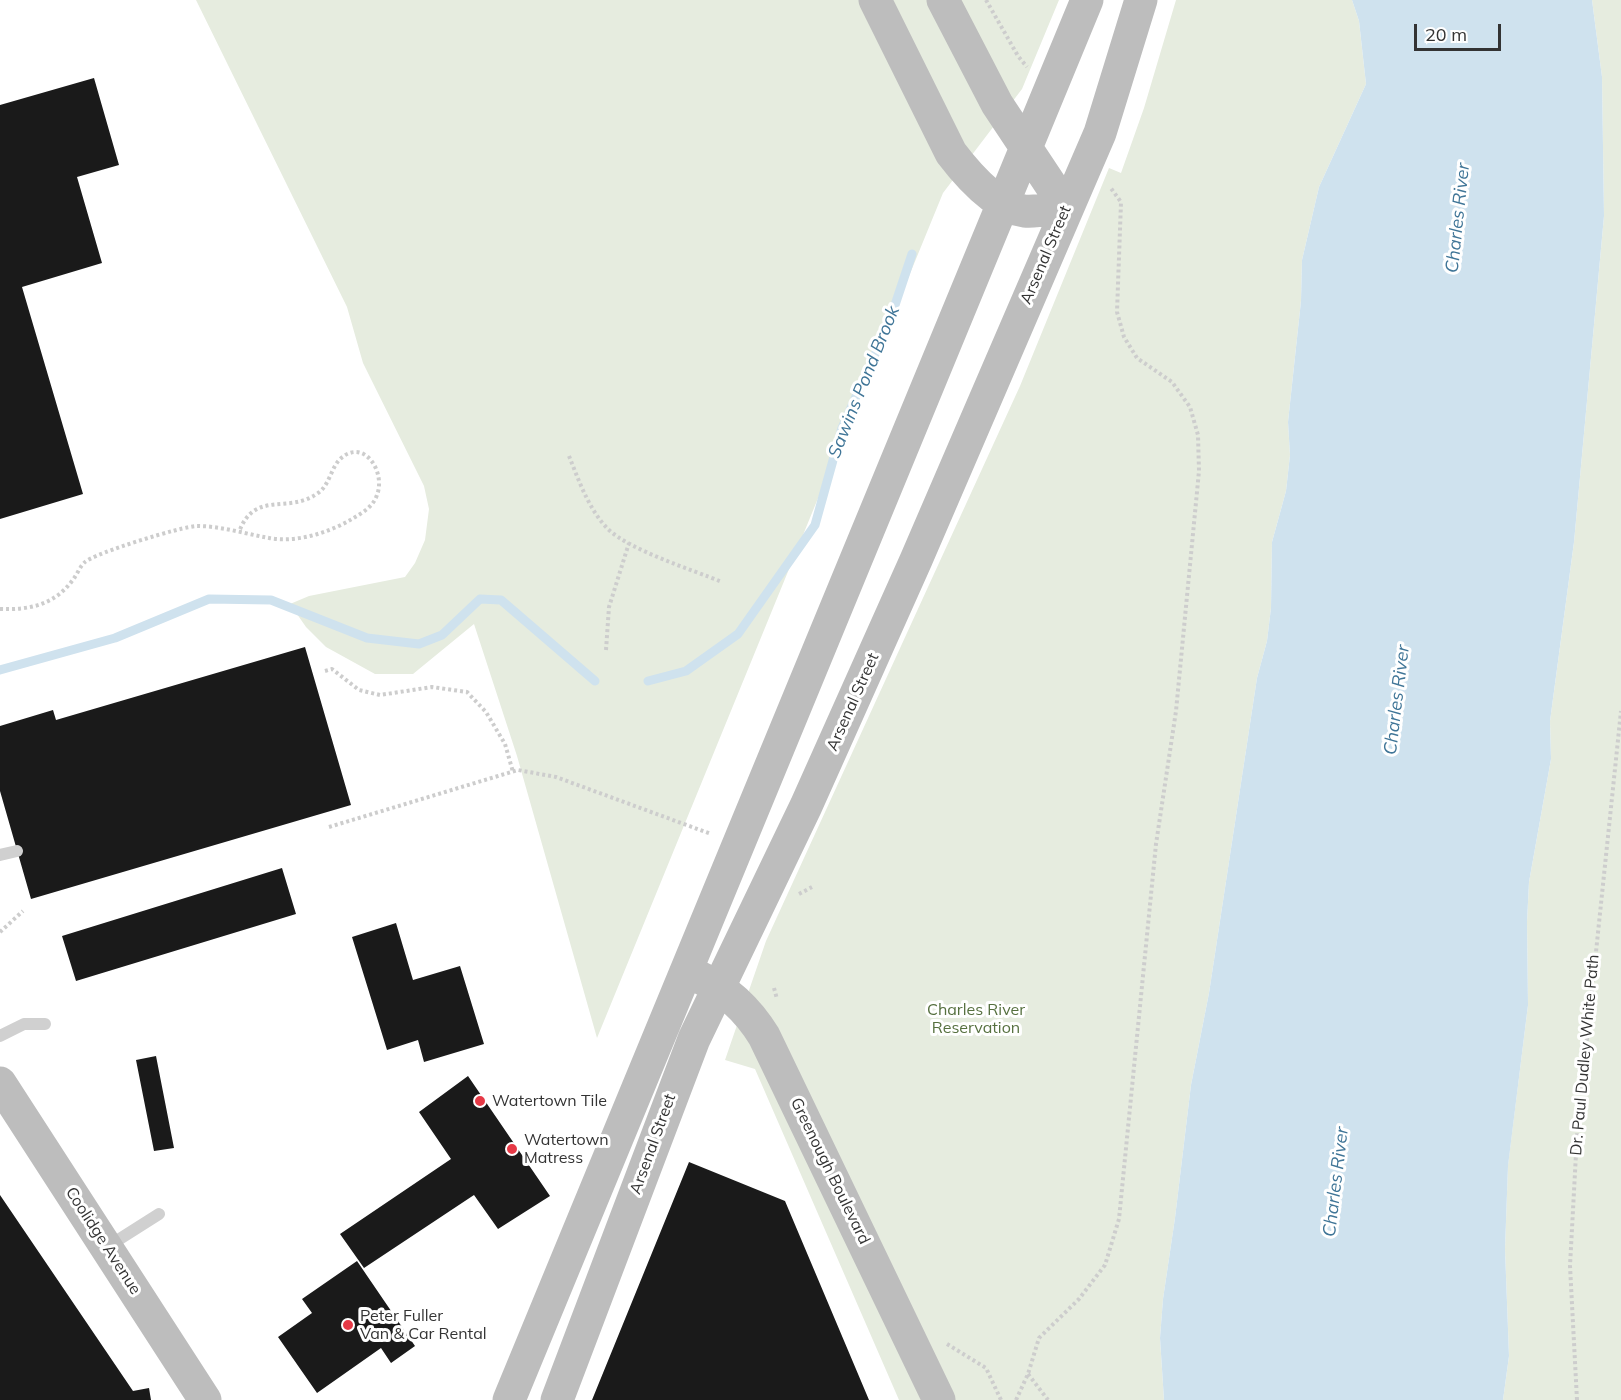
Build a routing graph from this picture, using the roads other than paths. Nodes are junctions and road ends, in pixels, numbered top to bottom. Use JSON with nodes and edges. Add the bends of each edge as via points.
{"nodes":[{"id":1,"x":875,"y":0,"type":"edge"},
{"id":2,"x":943,"y":0,"type":"edge"},
{"id":3,"x":1087,"y":0,"type":"edge"},
{"id":4,"x":1142,"y":0,"type":"edge"},
{"id":5,"x":1026,"y":152,"type":"junction"},
{"id":6,"x":1005,"y":203,"type":"junction"},
{"id":7,"x":1066,"y":208,"type":"junction"},
{"id":8,"x":17,"y":851,"type":"dead end"},
{"id":9,"x":0,"y":855,"type":"edge"},
{"id":10,"x":687,"y":971,"type":"junction"},
{"id":11,"x":718,"y":987,"type":"junction"},
{"id":12,"x":45,"y":1024,"type":"dead end"},
{"id":13,"x":0,"y":1036,"type":"edge"},
{"id":14,"x":0,"y":1083,"type":"edge"},
{"id":15,"x":159,"y":1214,"type":"dead end"},
{"id":16,"x":107,"y":1247,"type":"junction"},
{"id":17,"x":205,"y":1400,"type":"edge"},
{"id":18,"x":509,"y":1400,"type":"edge"},
{"id":19,"x":557,"y":1400,"type":"edge"},
{"id":20,"x":939,"y":1400,"type":"edge"}],
"edges":[{"from":1,"to":6,"type":"main road","via":[[951,153],[971,176]]},
{"from":2,"to":5,"type":"main road"},
{"from":3,"to":5,"type":"main road","name":"Arsenal Street"},
{"from":4,"to":7,"type":"main road","name":"Arsenal Street","via":[[1106,116]]},
{"from":5,"to":6,"type":"main road","name":"Arsenal Street"},
{"from":5,"to":7,"type":"main road"},
{"from":6,"to":7,"type":"main road","via":[[1024,211]]},
{"from":6,"to":10,"type":"main road","name":"Arsenal Street"},
{"from":7,"to":11,"type":"main road","name":"Arsenal Street","via":[[889,621],[793,835]]},
{"from":8,"to":9,"type":"lane"},
{"from":10,"to":11,"type":"main road","name":"Greenough Boulevard"},
{"from":10,"to":18,"type":"main road","name":"Arsenal Street"},
{"from":11,"to":19,"type":"main road","name":"Arsenal Street","via":[[673,1090]]},
{"from":11,"to":20,"type":"main road","name":"Greenough Boulevard","via":[[745,1009],[768,1044]]},
{"from":12,"to":13,"type":"lane","via":[[24,1024]]},
{"from":14,"to":16,"type":"main road","name":"Coolidge Avenue"},
{"from":15,"to":16,"type":"lane"},
{"from":16,"to":17,"type":"main road","name":"Coolidge Avenue"}]}
